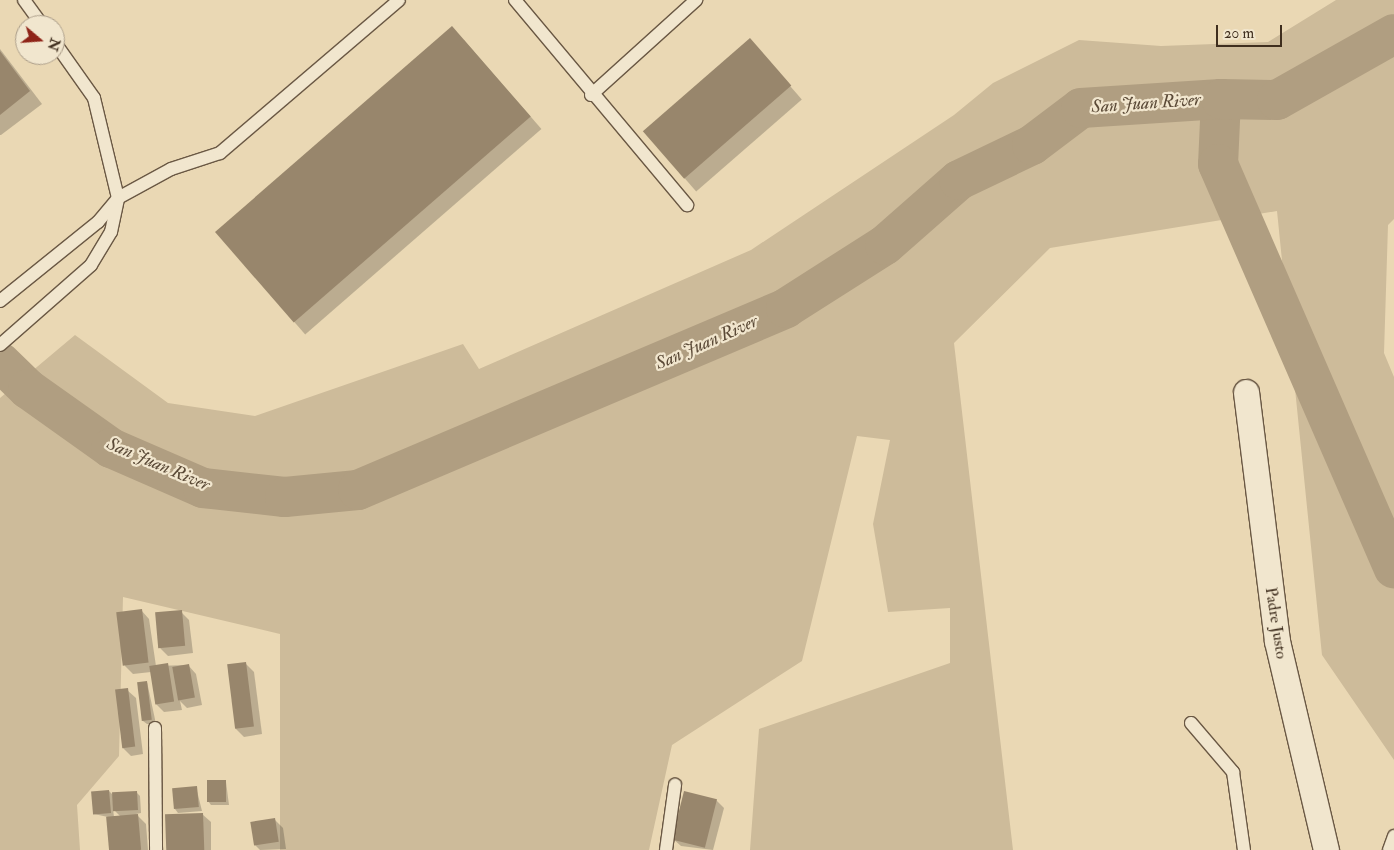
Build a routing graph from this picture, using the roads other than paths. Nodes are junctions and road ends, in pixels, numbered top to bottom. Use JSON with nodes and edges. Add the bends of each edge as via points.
{"nodes":[{"id":1,"x":24,"y":0,"type":"edge"},
{"id":2,"x":399,"y":0,"type":"edge"},
{"id":3,"x":515,"y":0,"type":"edge"},
{"id":4,"x":696,"y":0,"type":"edge"},
{"id":5,"x":35,"y":15,"type":"edge"},
{"id":6,"x":65,"y":57,"type":"edge"},
{"id":7,"x":591,"y":95,"type":"junction"},
{"id":8,"x":118,"y":198,"type":"junction"},
{"id":9,"x":687,"y":205,"type":"dead end"},
{"id":10,"x":0,"y":301,"type":"edge"},
{"id":11,"x":0,"y":345,"type":"edge"},
{"id":12,"x":1246,"y":392,"type":"dead end"},
{"id":13,"x":1191,"y":723,"type":"dead end"},
{"id":14,"x":155,"y":728,"type":"dead end"},
{"id":15,"x":675,"y":785,"type":"dead end"},
{"id":16,"x":1394,"y":836,"type":"edge"},
{"id":17,"x":156,"y":850,"type":"edge"},
{"id":18,"x":666,"y":850,"type":"edge"},
{"id":19,"x":1244,"y":850,"type":"edge"},
{"id":20,"x":1326,"y":850,"type":"edge"},
{"id":21,"x":1389,"y":850,"type":"edge"}],
"edges":[{"from":1,"to":5,"type":"lane"},
{"from":2,"to":8,"type":"lane","via":[[220,153],[172,169]]},
{"from":3,"to":7,"type":"lane"},
{"from":4,"to":7,"type":"lane"},
{"from":6,"to":8,"type":"lane","via":[[94,98]]},
{"from":7,"to":9,"type":"lane"},
{"from":8,"to":10,"type":"lane","via":[[98,222]]},
{"from":8,"to":11,"type":"lane","via":[[111,232],[91,265]]},
{"from":12,"to":20,"type":"street","name":"Padre Justo","via":[[1277,641]]},
{"from":13,"to":19,"type":"lane","via":[[1233,772]]},
{"from":14,"to":17,"type":"lane"},
{"from":15,"to":18,"type":"lane"},
{"from":16,"to":21,"type":"lane"}]}
